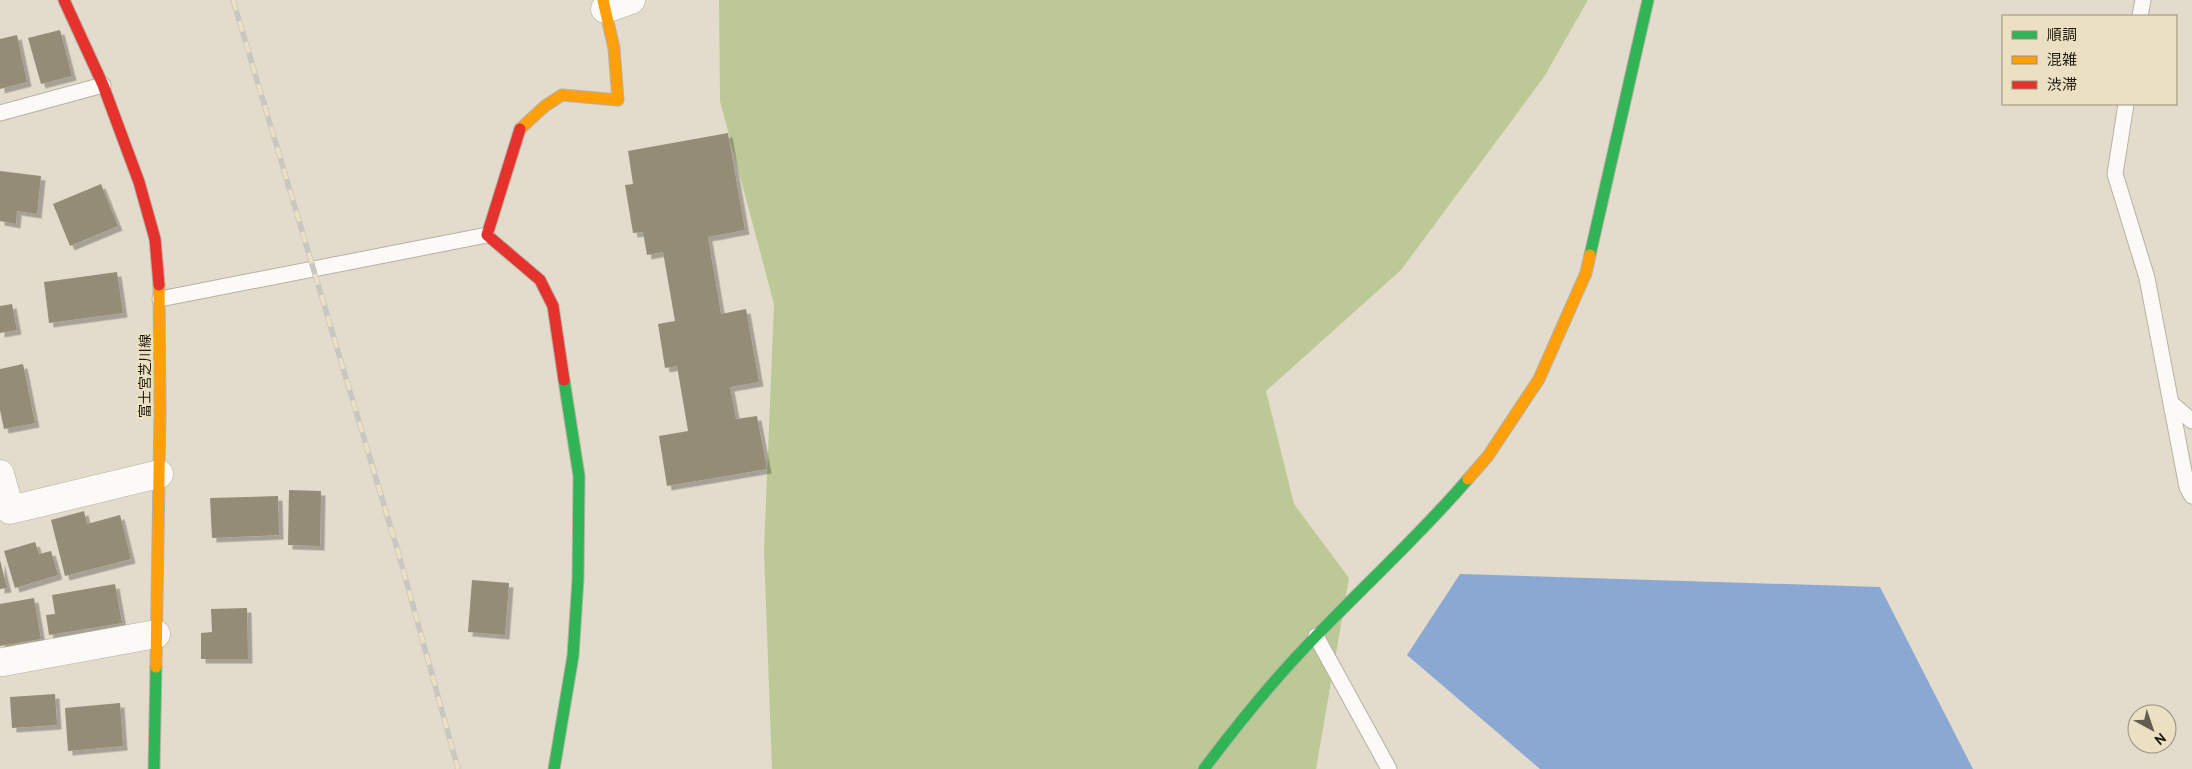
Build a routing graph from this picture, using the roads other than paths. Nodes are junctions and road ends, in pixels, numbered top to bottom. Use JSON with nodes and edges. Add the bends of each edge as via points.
{"nodes":[{"id":1,"x":64,"y":0,"type":"edge"},
{"id":2,"x":630,"y":0,"type":"edge"},
{"id":3,"x":1648,"y":0,"type":"edge"},
{"id":4,"x":2143,"y":0,"type":"edge"},
{"id":5,"x":604,"y":4,"type":"edge"},
{"id":6,"x":2140,"y":15,"type":"edge"},
{"id":7,"x":102,"y":85,"type":"junction"},
{"id":8,"x":2126,"y":105,"type":"edge"},
{"id":9,"x":0,"y":113,"type":"edge"},
{"id":10,"x":487,"y":235,"type":"junction"},
{"id":11,"x":160,"y":300,"type":"junction"},
{"id":12,"x":2171,"y":403,"type":"junction"},
{"id":13,"x":2192,"y":422,"type":"edge"},
{"id":14,"x":0,"y":474,"type":"edge"},
{"id":15,"x":159,"y":474,"type":"junction"},
{"id":16,"x":2192,"y":496,"type":"edge"},
{"id":17,"x":156,"y":634,"type":"junction"},
{"id":18,"x":1316,"y":636,"type":"junction"},
{"id":19,"x":3,"y":662,"type":"dead end"},
{"id":20,"x":154,"y":769,"type":"edge"},
{"id":21,"x":554,"y":769,"type":"edge"},
{"id":22,"x":1204,"y":769,"type":"edge"},
{"id":23,"x":1389,"y":769,"type":"edge"}],
"edges":[{"from":1,"to":7,"type":"street","name":"富士宮芝川線"},
{"from":2,"to":5,"type":"street"},
{"from":3,"to":18,"type":"street","via":[[1586,273],[1538,378],[1488,456],[1440,512]]},
{"from":4,"to":6,"type":"lane"},
{"from":5,"to":10,"type":"street","via":[[614,48],[618,100],[562,96],[521,127]]},
{"from":7,"to":9,"type":"lane"},
{"from":7,"to":11,"type":"street","name":"富士宮芝川線","via":[[139,182],[155,239]]},
{"from":8,"to":12,"type":"lane","via":[[2115,174],[2147,278]]},
{"from":10,"to":11,"type":"lane"},
{"from":10,"to":21,"type":"street","via":[[540,280],[553,306],[579,476],[573,656]]},
{"from":11,"to":15,"type":"street","name":"富士宮芝川線"},
{"from":12,"to":13,"type":"lane"},
{"from":12,"to":16,"type":"lane","via":[[2187,487]]},
{"from":14,"to":15,"type":"street","via":[[10,510]]},
{"from":15,"to":17,"type":"street","name":"富士宮芝川線"},
{"from":17,"to":19,"type":"street"},
{"from":17,"to":20,"type":"street","name":"富士宮芝川線"},
{"from":18,"to":22,"type":"street","via":[[1243,716]]},
{"from":18,"to":23,"type":"lane"}]}
